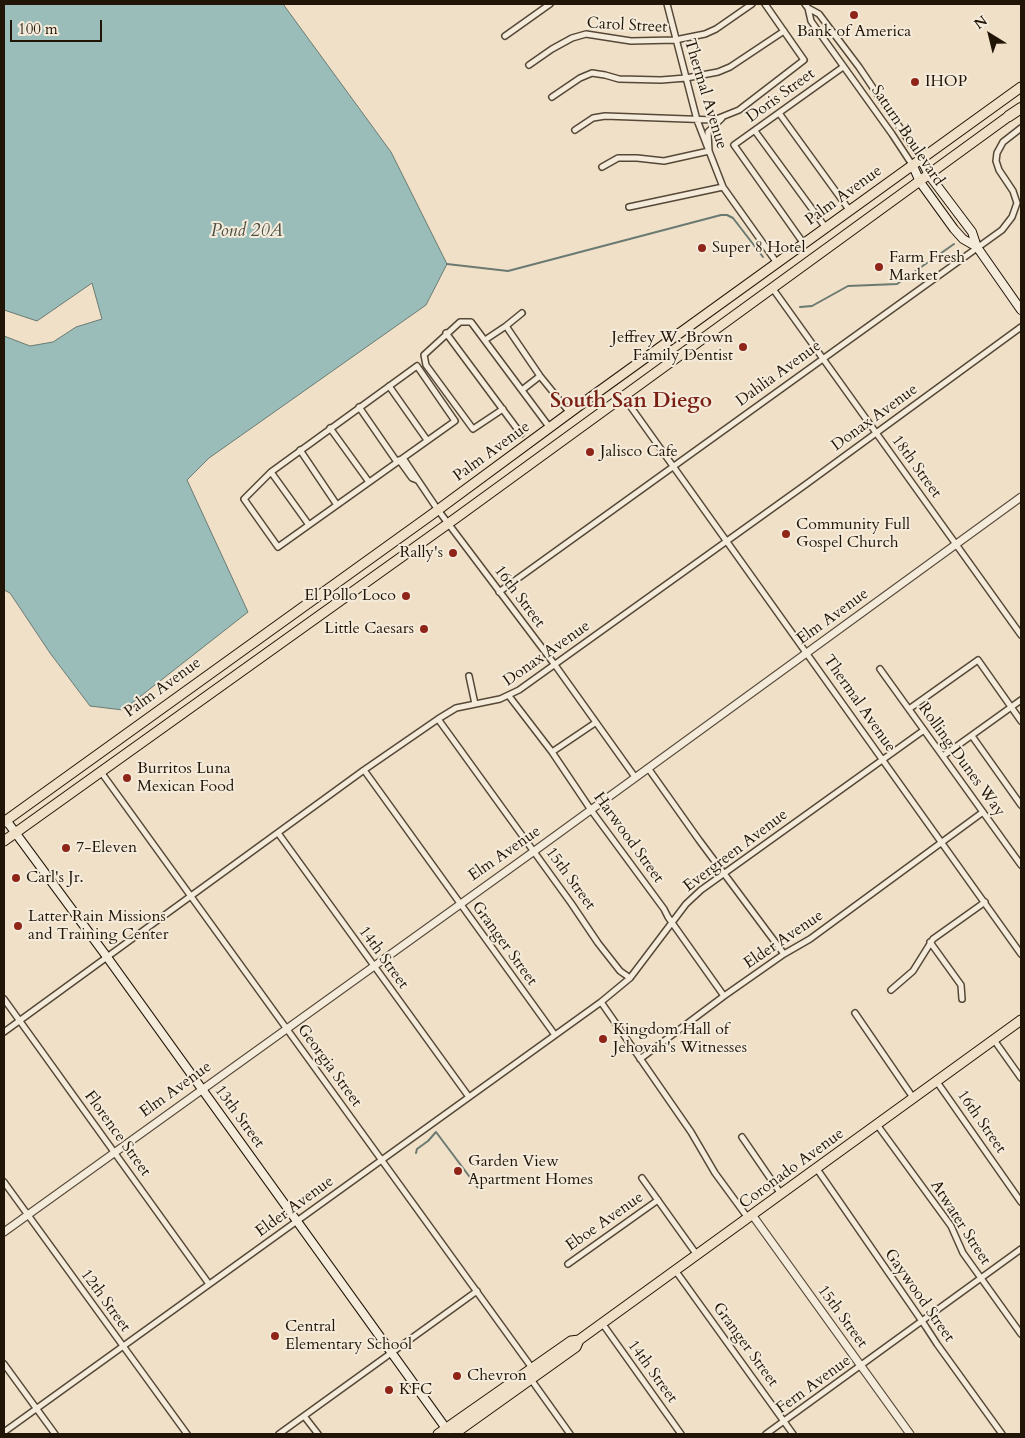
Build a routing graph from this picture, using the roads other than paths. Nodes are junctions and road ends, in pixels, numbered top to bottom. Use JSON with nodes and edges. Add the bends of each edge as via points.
{"nodes":[{"id":1,"x":550,"y":4,"type":"edge"},
{"id":2,"x":667,"y":4,"type":"edge"},
{"id":3,"x":752,"y":4,"type":"edge"},
{"id":4,"x":765,"y":4,"type":"edge"},
{"id":5,"x":807,"y":6,"type":"edge"},
{"id":6,"x":784,"y":31,"type":"junction"},
{"id":7,"x":505,"y":36,"type":"dead end"},
{"id":8,"x":675,"y":40,"type":"junction"},
{"id":9,"x":529,"y":65,"type":"dead end"},
{"id":10,"x":843,"y":67,"type":"junction"},
{"id":11,"x":686,"y":78,"type":"junction"},
{"id":12,"x":1021,"y":87,"type":"edge"},
{"id":13,"x":552,"y":98,"type":"dead end"},
{"id":14,"x":1021,"y":107,"type":"edge"},
{"id":15,"x":779,"y":113,"type":"junction"},
{"id":16,"x":724,"y":116,"type":"junction"},
{"id":17,"x":1009,"y":116,"type":"joint"},
{"id":18,"x":696,"y":120,"type":"junction"},
{"id":19,"x":1021,"y":128,"type":"edge"},
{"id":20,"x":575,"y":130,"type":"dead end"},
{"id":21,"x":755,"y":131,"type":"junction"},
{"id":22,"x":709,"y":151,"type":"junction"},
{"id":23,"x":921,"y":160,"type":"junction"},
{"id":24,"x":912,"y":166,"type":"junction"},
{"id":25,"x":602,"y":167,"type":"dead end"},
{"id":26,"x":929,"y":175,"type":"junction"},
{"id":27,"x":920,"y":182,"type":"junction"},
{"id":28,"x":723,"y":187,"type":"junction"},
{"id":29,"x":629,"y":206,"type":"dead end"},
{"id":30,"x":850,"y":211,"type":"junction"},
{"id":31,"x":826,"y":228,"type":"junction"},
{"id":32,"x":804,"y":244,"type":"junction"},
{"id":33,"x":976,"y":247,"type":"junction"},
{"id":34,"x":777,"y":263,"type":"junction"},
{"id":35,"x":773,"y":289,"type":"junction"},
{"id":36,"x":1021,"y":310,"type":"edge"},
{"id":37,"x":522,"y":313,"type":"dead end"},
{"id":38,"x":506,"y":326,"type":"junction"},
{"id":39,"x":1021,"y":328,"type":"edge"},
{"id":40,"x":446,"y":333,"type":"junction"},
{"id":41,"x":485,"y":340,"type":"junction"},
{"id":42,"x":822,"y":358,"type":"junction"},
{"id":43,"x":540,"y":376,"type":"junction"},
{"id":44,"x":389,"y":386,"type":"junction"},
{"id":45,"x":522,"y":390,"type":"junction"},
{"id":46,"x":623,"y":396,"type":"junction"},
{"id":47,"x":359,"y":406,"type":"junction"},
{"id":48,"x":503,"y":409,"type":"junction"},
{"id":49,"x":570,"y":413,"type":"junction"},
{"id":50,"x":330,"y":428,"type":"junction"},
{"id":51,"x":550,"y":428,"type":"junction"},
{"id":52,"x":876,"y":432,"type":"junction"},
{"id":53,"x":521,"y":434,"type":"dead end"},
{"id":54,"x":427,"y":440,"type":"junction"},
{"id":55,"x":300,"y":450,"type":"junction"},
{"id":56,"x":400,"y":460,"type":"junction"},
{"id":57,"x":673,"y":466,"type":"junction"},
{"id":58,"x":271,"y":472,"type":"junction"},
{"id":59,"x":368,"y":482,"type":"junction"},
{"id":60,"x":1021,"y":497,"type":"edge"},
{"id":61,"x":337,"y":505,"type":"junction"},
{"id":62,"x":438,"y":510,"type":"junction"},
{"id":63,"x":448,"y":523,"type":"junction"},
{"id":64,"x":309,"y":525,"type":"junction"},
{"id":65,"x":727,"y":541,"type":"junction"},
{"id":66,"x":956,"y":544,"type":"junction"},
{"id":67,"x":499,"y":592,"type":"junction"},
{"id":68,"x":1021,"y":635,"type":"edge"},
{"id":69,"x":807,"y":653,"type":"junction"},
{"id":70,"x":555,"y":665,"type":"junction"},
{"id":71,"x":880,"y":668,"type":"dead end"},
{"id":72,"x":469,"y":676,"type":"dead end"},
{"id":73,"x":509,"y":696,"type":"junction"},
{"id":74,"x":1021,"y":700,"type":"edge"},
{"id":75,"x":475,"y":704,"type":"junction"},
{"id":76,"x":1012,"y":707,"type":"junction"},
{"id":77,"x":909,"y":709,"type":"junction"},
{"id":78,"x":438,"y":719,"type":"junction"},
{"id":79,"x":1021,"y":720,"type":"edge"},
{"id":80,"x":596,"y":723,"type":"junction"},
{"id":81,"x":924,"y":730,"type":"junction"},
{"id":82,"x":972,"y":736,"type":"junction"},
{"id":83,"x":552,"y":752,"type":"junction"},
{"id":84,"x":943,"y":756,"type":"junction"},
{"id":85,"x":882,"y":759,"type":"junction"},
{"id":86,"x":648,"y":768,"type":"junction"},
{"id":87,"x":364,"y":770,"type":"junction"},
{"id":88,"x":101,"y":772,"type":"junction"},
{"id":89,"x":635,"y":777,"type":"junction"},
{"id":90,"x":1021,"y":805,"type":"edge"},
{"id":91,"x":591,"y":810,"type":"junction"},
{"id":92,"x":983,"y":812,"type":"junction"},
{"id":93,"x":5,"y":819,"type":"edge"},
{"id":94,"x":16,"y":833,"type":"junction"},
{"id":95,"x":278,"y":833,"type":"junction"},
{"id":96,"x":4,"y":841,"type":"edge"},
{"id":97,"x":942,"y":842,"type":"junction"},
{"id":98,"x":533,"y":852,"type":"junction"},
{"id":99,"x":1021,"y":865,"type":"edge"},
{"id":100,"x":725,"y":873,"type":"junction"},
{"id":101,"x":192,"y":896,"type":"junction"},
{"id":102,"x":985,"y":902,"type":"junction"},
{"id":103,"x":459,"y":903,"type":"junction"},
{"id":104,"x":672,"y":923,"type":"junction"},
{"id":105,"x":930,"y":942,"type":"junction"},
{"id":106,"x":784,"y":954,"type":"junction"},
{"id":107,"x":1021,"y":954,"type":"edge"},
{"id":108,"x":107,"y":957,"type":"junction"},
{"id":109,"x":372,"y":966,"type":"junction"},
{"id":110,"x":630,"y":978,"type":"junction"},
{"id":111,"x":891,"y":990,"type":"dead end"},
{"id":112,"x":724,"y":996,"type":"junction"},
{"id":113,"x":4,"y":999,"type":"edge"},
{"id":114,"x":962,"y":1000,"type":"dead end"},
{"id":115,"x":601,"y":1002,"type":"junction"},
{"id":116,"x":855,"y":1013,"type":"dead end"},
{"id":117,"x":1021,"y":1020,"type":"edge"},
{"id":118,"x":19,"y":1021,"type":"junction"},
{"id":119,"x":287,"y":1028,"type":"junction"},
{"id":120,"x":4,"y":1032,"type":"edge"},
{"id":121,"x":555,"y":1035,"type":"junction"},
{"id":122,"x":994,"y":1040,"type":"junction"},
{"id":123,"x":640,"y":1059,"type":"junction"},
{"id":124,"x":1021,"y":1078,"type":"edge"},
{"id":125,"x":937,"y":1082,"type":"junction"},
{"id":126,"x":202,"y":1089,"type":"junction"},
{"id":127,"x":469,"y":1097,"type":"junction"},
{"id":128,"x":914,"y":1099,"type":"junction"},
{"id":129,"x":878,"y":1126,"type":"junction"},
{"id":130,"x":742,"y":1137,"type":"dead end"},
{"id":131,"x":114,"y":1152,"type":"junction"},
{"id":132,"x":382,"y":1160,"type":"junction"},
{"id":133,"x":817,"y":1170,"type":"junction"},
{"id":134,"x":642,"y":1178,"type":"dead end"},
{"id":135,"x":4,"y":1182,"type":"edge"},
{"id":136,"x":782,"y":1195,"type":"junction"},
{"id":137,"x":658,"y":1200,"type":"junction"},
{"id":138,"x":1021,"y":1202,"type":"edge"},
{"id":139,"x":28,"y":1214,"type":"junction"},
{"id":140,"x":751,"y":1217,"type":"junction"},
{"id":141,"x":297,"y":1221,"type":"junction"},
{"id":142,"x":4,"y":1232,"type":"edge"},
{"id":143,"x":1021,"y":1249,"type":"edge"},
{"id":144,"x":697,"y":1255,"type":"junction"},
{"id":145,"x":568,"y":1264,"type":"dead end"},
{"id":146,"x":676,"y":1270,"type":"junction"},
{"id":147,"x":981,"y":1279,"type":"junction"},
{"id":148,"x":209,"y":1284,"type":"junction"},
{"id":149,"x":477,"y":1291,"type":"junction"},
{"id":150,"x":922,"y":1322,"type":"junction"},
{"id":151,"x":602,"y":1324,"type":"junction"},
{"id":152,"x":1021,"y":1334,"type":"edge"},
{"id":153,"x":123,"y":1346,"type":"junction"},
{"id":154,"x":391,"y":1353,"type":"junction"},
{"id":155,"x":4,"y":1364,"type":"edge"},
{"id":156,"x":860,"y":1366,"type":"junction"},
{"id":157,"x":531,"y":1373,"type":"junction"},
{"id":158,"x":36,"y":1409,"type":"junction"},
{"id":159,"x":304,"y":1416,"type":"junction"},
{"id":160,"x":784,"y":1421,"type":"junction"},
{"id":161,"x":448,"y":1431,"type":"edge"},
{"id":162,"x":4,"y":1432,"type":"edge"},
{"id":163,"x":55,"y":1434,"type":"edge"},
{"id":164,"x":187,"y":1434,"type":"edge"},
{"id":165,"x":279,"y":1434,"type":"edge"},
{"id":166,"x":318,"y":1434,"type":"edge"},
{"id":167,"x":438,"y":1434,"type":"edge"},
{"id":168,"x":454,"y":1434,"type":"edge"},
{"id":169,"x":570,"y":1434,"type":"edge"},
{"id":170,"x":681,"y":1434,"type":"edge"},
{"id":171,"x":766,"y":1434,"type":"edge"},
{"id":172,"x":793,"y":1434,"type":"edge"},
{"id":173,"x":910,"y":1434,"type":"edge"},
{"id":174,"x":1002,"y":1434,"type":"edge"}],
"edges":[{"from":1,"to":7,"type":"street"},
{"from":2,"to":8,"type":"street","name":"Thermal Avenue"},
{"from":3,"to":8,"type":"street","name":"Carol Street","via":[[716,29]]},
{"from":4,"to":6,"type":"street"},
{"from":5,"to":10,"type":"street","name":"Saturn Boulevard","via":[[811,21]]},
{"from":5,"to":23,"type":"street","name":"Saturn Boulevard","via":[[824,20]]},
{"from":6,"to":11,"type":"street","via":[[730,67]]},
{"from":6,"to":16,"type":"street","via":[[804,60],[739,110]]},
{"from":8,"to":9,"type":"street","name":"Carol Street","via":[[631,41],[586,34],[572,38]]},
{"from":8,"to":11,"type":"street","name":"Thermal Avenue"},
{"from":10,"to":15,"type":"street","name":"Doris Street"},
{"from":10,"to":24,"type":"street","name":"Saturn Boulevard"},
{"from":11,"to":13,"type":"street","via":[[619,79],[592,74],[580,78]]},
{"from":11,"to":18,"type":"street","name":"Thermal Avenue"},
{"from":12,"to":23,"type":"main road","name":"Palm Avenue"},
{"from":14,"to":17,"type":"highway"},
{"from":15,"to":21,"type":"street","name":"Doris Street"},
{"from":15,"to":30,"type":"street"},
{"from":16,"to":18,"type":"street","via":[[714,120]]},
{"from":16,"to":22,"type":"street","via":[[708,132]]},
{"from":17,"to":26,"type":"main road","name":"Palm Avenue"},
{"from":18,"to":20,"type":"street","via":[[605,116],[593,118]]},
{"from":18,"to":22,"type":"street","name":"Thermal Avenue"},
{"from":19,"to":33,"type":"street","name":"Dahlia Avenue","via":[[1003,142],[996,157],[999,170],[1018,203],[1002,230]]},
{"from":21,"to":31,"type":"street"},
{"from":21,"to":32,"type":"street","name":"Doris Street","via":[[734,145]]},
{"from":22,"to":25,"type":"street","via":[[664,161],[618,158]]},
{"from":22,"to":28,"type":"street","name":"Thermal Avenue"},
{"from":23,"to":24,"type":"main road","name":"Palm Avenue"},
{"from":23,"to":26,"type":"main road","name":"Saturn Boulevard"},
{"from":24,"to":27,"type":"main road","name":"Saturn Boulevard"},
{"from":24,"to":30,"type":"main road","name":"Palm Avenue"},
{"from":26,"to":27,"type":"main road","name":"Palm Avenue"},
{"from":26,"to":33,"type":"main road","name":"Saturn Boulevard","via":[[972,232]]},
{"from":27,"to":33,"type":"main road","name":"Saturn Boulevard","via":[[963,239]]},
{"from":27,"to":35,"type":"main road","name":"Palm Avenue"},
{"from":28,"to":29,"type":"street"},
{"from":28,"to":34,"type":"street","name":"Thermal Avenue"},
{"from":30,"to":31,"type":"main road","name":"Palm Avenue"},
{"from":31,"to":32,"type":"main road","name":"Palm Avenue"},
{"from":32,"to":34,"type":"main road","name":"Palm Avenue"},
{"from":33,"to":36,"type":"main road","name":"Saturn Boulevard"},
{"from":33,"to":42,"type":"street","name":"Dahlia Avenue"},
{"from":34,"to":49,"type":"main road","name":"Palm Avenue"},
{"from":35,"to":42,"type":"street","name":"18th Street"},
{"from":35,"to":46,"type":"main road","name":"Palm Avenue"},
{"from":37,"to":38,"type":"street"},
{"from":38,"to":41,"type":"street"},
{"from":38,"to":43,"type":"street"},
{"from":39,"to":52,"type":"street","name":"Donax Avenue"},
{"from":40,"to":41,"type":"street","via":[[460,322],[468,321]]},
{"from":40,"to":48,"type":"street"},
{"from":40,"to":48,"type":"street","via":[[424,355],[426,365],[474,429]]},
{"from":41,"to":45,"type":"street"},
{"from":42,"to":52,"type":"street","name":"18th Street"},
{"from":42,"to":57,"type":"street","name":"Dahlia Avenue"},
{"from":43,"to":45,"type":"street"},
{"from":43,"to":49,"type":"street"},
{"from":44,"to":47,"type":"street"},
{"from":44,"to":54,"type":"street"},
{"from":44,"to":54,"type":"street","via":[[417,366],[455,421]]},
{"from":45,"to":51,"type":"street"},
{"from":46,"to":57,"type":"street","name":"Thermal Avenue"},
{"from":46,"to":63,"type":"main road","name":"Palm Avenue"},
{"from":47,"to":50,"type":"street"},
{"from":47,"to":56,"type":"street","name":"16th Street"},
{"from":48,"to":53,"type":"street"},
{"from":49,"to":51,"type":"main road","name":"Palm Avenue"},
{"from":50,"to":55,"type":"street"},
{"from":50,"to":59,"type":"street"},
{"from":51,"to":62,"type":"main road","name":"Palm Avenue"},
{"from":52,"to":65,"type":"street","name":"Donax Avenue"},
{"from":52,"to":66,"type":"street","name":"18th Street"},
{"from":54,"to":56,"type":"street"},
{"from":55,"to":58,"type":"street"},
{"from":55,"to":61,"type":"street"},
{"from":56,"to":59,"type":"street"},
{"from":56,"to":62,"type":"street","name":"16th Street","via":[[416,475]]},
{"from":57,"to":65,"type":"street","name":"Thermal Avenue"},
{"from":57,"to":67,"type":"street","name":"Dahlia Avenue"},
{"from":58,"to":64,"type":"street"},
{"from":58,"to":64,"type":"street","via":[[244,500],[278,547]]},
{"from":59,"to":61,"type":"street"},
{"from":60,"to":66,"type":"street","name":"Elm Avenue"},
{"from":61,"to":64,"type":"street"},
{"from":62,"to":63,"type":"street","name":"16th Street"},
{"from":62,"to":93,"type":"main road","name":"Palm Avenue"},
{"from":63,"to":67,"type":"street","name":"16th Street"},
{"from":63,"to":88,"type":"main road","name":"Palm Avenue"},
{"from":65,"to":69,"type":"street","name":"Thermal Avenue"},
{"from":65,"to":70,"type":"street","name":"Donax Avenue"},
{"from":66,"to":68,"type":"street","name":"18th Street"},
{"from":66,"to":69,"type":"street","name":"Elm Avenue"},
{"from":67,"to":70,"type":"street","name":"16th Street"},
{"from":69,"to":85,"type":"street","name":"Thermal Avenue"},
{"from":69,"to":86,"type":"street","name":"Elm Avenue"},
{"from":70,"to":73,"type":"street","name":"Donax Avenue"},
{"from":70,"to":80,"type":"street","name":"16th Street"},
{"from":71,"to":77,"type":"street","name":"Rolling Dunes Way"},
{"from":72,"to":75,"type":"street"},
{"from":73,"to":75,"type":"street","name":"Donax Avenue"},
{"from":73,"to":83,"type":"street","name":"Harwood Street"},
{"from":74,"to":76,"type":"street"},
{"from":75,"to":78,"type":"street","name":"Donax Avenue","via":[[456,708]]},
{"from":76,"to":77,"type":"street","via":[[978,660]]},
{"from":76,"to":79,"type":"street"},
{"from":76,"to":82,"type":"street"},
{"from":77,"to":81,"type":"street","name":"Rolling Dunes Way"},
{"from":78,"to":87,"type":"street","name":"Donax Avenue"},
{"from":78,"to":98,"type":"street","name":"15th Street"},
{"from":80,"to":83,"type":"street"},
{"from":80,"to":89,"type":"street","name":"16th Street"},
{"from":81,"to":84,"type":"street","name":"Rolling Dunes Way"},
{"from":81,"to":85,"type":"street","name":"Evergreen Avenue"},
{"from":82,"to":84,"type":"street"},
{"from":82,"to":90,"type":"street"},
{"from":83,"to":91,"type":"street","name":"Harwood Street"},
{"from":84,"to":92,"type":"street","name":"Rolling Dunes Way"},
{"from":85,"to":97,"type":"street","name":"Thermal Avenue"},
{"from":85,"to":100,"type":"street","name":"Evergreen Avenue"},
{"from":86,"to":89,"type":"street","name":"Elm Avenue"},
{"from":86,"to":100,"type":"street"},
{"from":87,"to":95,"type":"street","name":"Donax Avenue"},
{"from":87,"to":103,"type":"street","name":"Granger Street"},
{"from":88,"to":94,"type":"main road","name":"Palm Avenue"},
{"from":88,"to":101,"type":"street","name":"Georgia Street"},
{"from":89,"to":91,"type":"street","name":"Elm Avenue"},
{"from":91,"to":98,"type":"street","name":"Elm Avenue"},
{"from":91,"to":104,"type":"street","name":"Harwood Street"},
{"from":92,"to":97,"type":"street","name":"Elder Avenue"},
{"from":92,"to":99,"type":"street","name":"Rolling Dunes Way"},
{"from":93,"to":94,"type":"main road","name":"13th Street"},
{"from":94,"to":96,"type":"main road","name":"Palm Avenue"},
{"from":94,"to":108,"type":"main road","name":"13th Street"},
{"from":95,"to":101,"type":"street","name":"Donax Avenue"},
{"from":95,"to":109,"type":"street","name":"14th Street"},
{"from":97,"to":102,"type":"street","name":"Thermal Avenue"},
{"from":97,"to":106,"type":"street","name":"Elder Avenue","via":[[810,939]]},
{"from":98,"to":103,"type":"street","name":"Elm Avenue"},
{"from":98,"to":110,"type":"street","name":"15th Street","via":[[598,943],[620,971]]},
{"from":100,"to":104,"type":"street","name":"Evergreen Avenue","via":[[686,904]]},
{"from":100,"to":106,"type":"street"},
{"from":101,"to":108,"type":"street","name":"Donax Avenue"},
{"from":101,"to":119,"type":"street","name":"Georgia Street"},
{"from":102,"to":105,"type":"street"},
{"from":102,"to":107,"type":"street","name":"Thermal Avenue"},
{"from":103,"to":109,"type":"street","name":"Elm Avenue"},
{"from":103,"to":121,"type":"street","name":"Granger Street"},
{"from":104,"to":110,"type":"street","name":"Evergreen Avenue"},
{"from":104,"to":112,"type":"street","name":"Harwood Street"},
{"from":105,"to":111,"type":"street","via":[[912,971]]},
{"from":105,"to":114,"type":"street","via":[[961,985]]},
{"from":106,"to":112,"type":"street","name":"Elder Avenue"},
{"from":108,"to":118,"type":"street","name":"Donax Avenue"},
{"from":108,"to":126,"type":"main road","name":"13th Street"},
{"from":109,"to":119,"type":"street","name":"Elm Avenue"},
{"from":109,"to":127,"type":"street","name":"14th Street"},
{"from":110,"to":115,"type":"street","name":"Evergreen Avenue"},
{"from":112,"to":123,"type":"street","name":"Elder Avenue"},
{"from":113,"to":118,"type":"street","name":"Florence Street"},
{"from":115,"to":121,"type":"street","name":"Elder Avenue"},
{"from":115,"to":123,"type":"street","name":"15th Street"},
{"from":116,"to":128,"type":"street"},
{"from":117,"to":122,"type":"main road","name":"Coronado Avenue"},
{"from":118,"to":120,"type":"street","name":"Donax Avenue"},
{"from":118,"to":131,"type":"street","name":"Florence Street"},
{"from":119,"to":126,"type":"street","name":"Elm Avenue"},
{"from":119,"to":132,"type":"street","name":"Georgia Street"},
{"from":121,"to":127,"type":"street","name":"Elder Avenue"},
{"from":122,"to":124,"type":"street"},
{"from":122,"to":125,"type":"main road","name":"Coronado Avenue"},
{"from":123,"to":140,"type":"street","name":"15th Street","via":[[715,1173]]},
{"from":125,"to":128,"type":"main road","name":"Coronado Avenue"},
{"from":125,"to":138,"type":"street","name":"16th Street"},
{"from":126,"to":131,"type":"street","name":"Elm Avenue"},
{"from":126,"to":141,"type":"main road","name":"13th Street"},
{"from":127,"to":132,"type":"street","name":"Elder Avenue"},
{"from":128,"to":129,"type":"main road","name":"Coronado Avenue"},
{"from":129,"to":133,"type":"main road","name":"Coronado Avenue"},
{"from":129,"to":147,"type":"street","name":"Atwater Street","via":[[951,1226]]},
{"from":130,"to":136,"type":"street"},
{"from":131,"to":139,"type":"street","name":"Elm Avenue"},
{"from":131,"to":148,"type":"street","name":"Florence Street"},
{"from":132,"to":141,"type":"street","name":"Elder Avenue"},
{"from":132,"to":149,"type":"street","name":"Georgia Street"},
{"from":133,"to":136,"type":"main road","name":"Coronado Avenue"},
{"from":133,"to":150,"type":"street","name":"Gaywood Street"},
{"from":134,"to":137,"type":"street"},
{"from":135,"to":139,"type":"street","name":"12th Street"},
{"from":136,"to":140,"type":"main road","name":"Coronado Avenue"},
{"from":137,"to":144,"type":"street"},
{"from":137,"to":145,"type":"street","name":"Eboe Avenue"},
{"from":139,"to":142,"type":"street","name":"Elm Avenue"},
{"from":139,"to":153,"type":"street","name":"12th Street"},
{"from":140,"to":144,"type":"main road","name":"Coronado Avenue"},
{"from":140,"to":156,"type":"street","name":"15th Street"},
{"from":141,"to":148,"type":"street","name":"Elder Avenue"},
{"from":141,"to":154,"type":"main road","name":"13th Street"},
{"from":143,"to":147,"type":"street","name":"Fern Avenue"},
{"from":144,"to":146,"type":"main road","name":"Coronado Avenue"},
{"from":146,"to":151,"type":"main road","name":"Coronado Avenue"},
{"from":146,"to":160,"type":"street","name":"Granger Street"},
{"from":147,"to":150,"type":"street","name":"Fern Avenue"},
{"from":147,"to":152,"type":"street","name":"Atwater Street"},
{"from":148,"to":153,"type":"street","name":"Elder Avenue"},
{"from":149,"to":154,"type":"street"},
{"from":149,"to":157,"type":"street","name":"Georgia Street"},
{"from":150,"to":156,"type":"street","name":"Fern Avenue"},
{"from":150,"to":174,"type":"street","name":"Gaywood Street"},
{"from":151,"to":157,"type":"main road","name":"Coronado Avenue","via":[[579,1340],[576,1347]]},
{"from":151,"to":170,"type":"street","name":"14th Street"},
{"from":153,"to":158,"type":"street","name":"Elder Avenue"},
{"from":153,"to":164,"type":"street","name":"12th Street"},
{"from":154,"to":159,"type":"street"},
{"from":154,"to":161,"type":"main road","name":"13th Street"},
{"from":155,"to":158,"type":"street"},
{"from":156,"to":160,"type":"street","name":"Fern Avenue"},
{"from":156,"to":173,"type":"street","name":"15th Street"},
{"from":157,"to":161,"type":"main road"},
{"from":157,"to":168,"type":"main road"},
{"from":157,"to":169,"type":"street","name":"Georgia Street"},
{"from":158,"to":162,"type":"street","name":"Elder Avenue"},
{"from":158,"to":163,"type":"street"},
{"from":159,"to":165,"type":"street"},
{"from":159,"to":166,"type":"street"},
{"from":160,"to":171,"type":"street","name":"Fern Avenue"},
{"from":160,"to":172,"type":"street","name":"Granger Street"},
{"from":161,"to":167,"type":"main road"}]}
